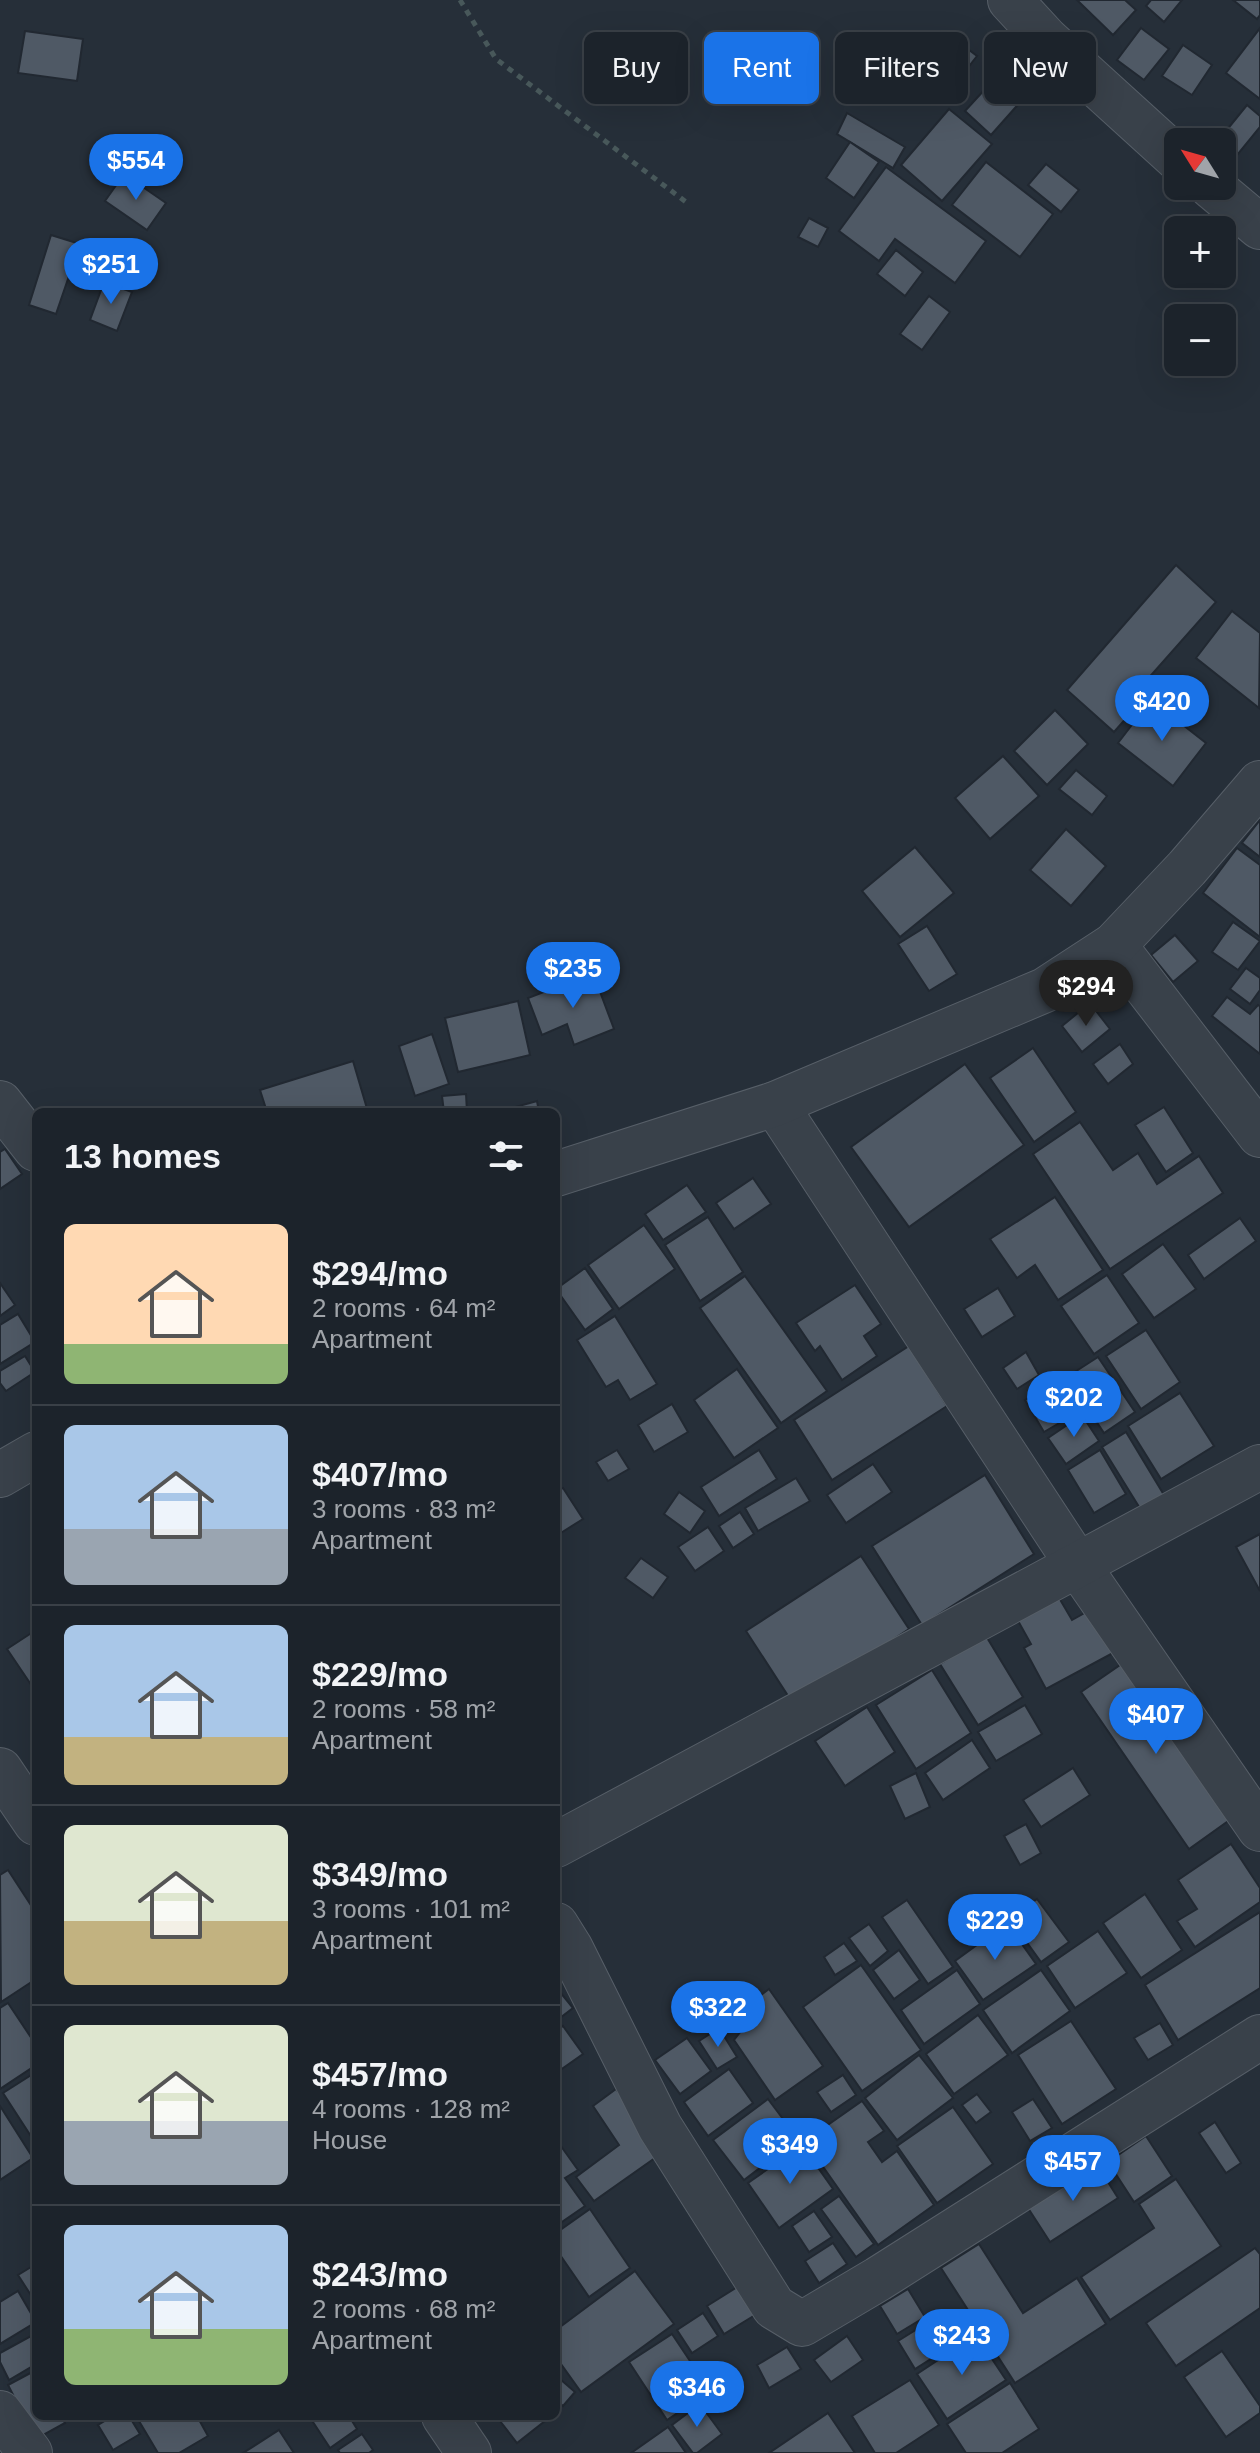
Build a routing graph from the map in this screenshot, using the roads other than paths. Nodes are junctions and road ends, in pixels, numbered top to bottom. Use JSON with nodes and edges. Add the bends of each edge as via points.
{"nodes":[{"id":1,"x":1010,"y":0,"type":"edge"},
{"id":2,"x":1164,"y":146,"type":"edge"},
{"id":3,"x":1228,"y":200,"type":"edge"},
{"id":4,"x":1260,"y":227,"type":"edge"},
{"id":5,"x":1260,"y":783,"type":"edge"},
{"id":6,"x":1114,"y":945,"type":"junction"},
{"id":7,"x":0,"y":1103,"type":"edge"},
{"id":8,"x":775,"y":1104,"type":"junction"},
{"id":9,"x":1260,"y":1135,"type":"edge"},
{"id":10,"x":32,"y":1144,"type":"edge"},
{"id":11,"x":560,"y":1173,"type":"edge"},
{"id":12,"x":32,"y":1456,"type":"edge"},
{"id":13,"x":1260,"y":1467,"type":"edge"},
{"id":14,"x":0,"y":1475,"type":"edge"},
{"id":15,"x":1077,"y":1564,"type":"junction"},
{"id":16,"x":0,"y":1770,"type":"edge"},
{"id":17,"x":32,"y":1817,"type":"edge"},
{"id":18,"x":1260,"y":1829,"type":"edge"},
{"id":19,"x":560,"y":1843,"type":"edge"},
{"id":20,"x":560,"y":1932,"type":"edge"},
{"id":21,"x":1260,"y":2037,"type":"edge"},
{"id":22,"x":0,"y":2413,"type":"edge"},
{"id":23,"x":447,"y":2420,"type":"edge"},
{"id":24,"x":30,"y":2453,"type":"edge"},
{"id":25,"x":469,"y":2453,"type":"edge"}],
"edges":[{"from":1,"to":2,"type":"street"},
{"from":3,"to":4,"type":"street"},
{"from":5,"to":6,"type":"street"},
{"from":6,"to":8,"type":"street","via":[[1045,990]]},
{"from":6,"to":9,"type":"street"},
{"from":7,"to":10,"type":"street"},
{"from":8,"to":11,"type":"street"},
{"from":8,"to":15,"type":"street"},
{"from":12,"to":14,"type":"street"},
{"from":13,"to":15,"type":"street"},
{"from":15,"to":18,"type":"street"},
{"from":15,"to":19,"type":"street"},
{"from":16,"to":17,"type":"street"},
{"from":20,"to":21,"type":"street","via":[[660,2127],[774,2307],[802,2324]]},
{"from":22,"to":24,"type":"street"},
{"from":23,"to":25,"type":"street"}]}
